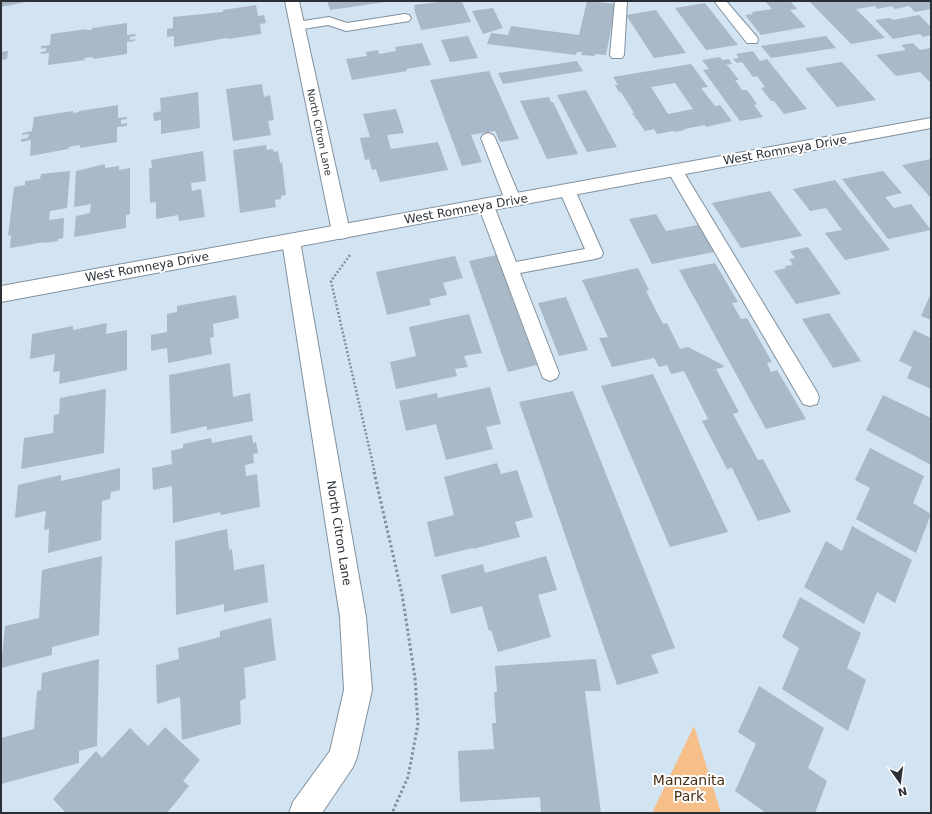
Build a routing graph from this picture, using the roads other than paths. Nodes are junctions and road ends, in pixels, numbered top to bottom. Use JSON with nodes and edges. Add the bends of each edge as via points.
{"nodes":[{"id":1,"x":292,"y":1,"type":"edge"},
{"id":2,"x":621,"y":1,"type":"edge"},
{"id":3,"x":720,"y":1,"type":"edge"},
{"id":4,"x":405,"y":18,"type":"dead end"},
{"id":5,"x":298,"y":29,"type":"junction"},
{"id":6,"x":752,"y":40,"type":"dead end"},
{"id":7,"x":617,"y":55,"type":"dead end"},
{"id":8,"x":931,"y":124,"type":"edge"},
{"id":9,"x":488,"y":138,"type":"dead end"},
{"id":10,"x":675,"y":170,"type":"junction"},
{"id":11,"x":567,"y":190,"type":"junction"},
{"id":12,"x":513,"y":200,"type":"junction"},
{"id":13,"x":486,"y":205,"type":"junction"},
{"id":14,"x":340,"y":232,"type":"junction"},
{"id":15,"x":291,"y":241,"type":"junction"},
{"id":16,"x":510,"y":269,"type":"junction"},
{"id":17,"x":1,"y":294,"type":"edge"},
{"id":18,"x":550,"y":373,"type":"dead end"},
{"id":19,"x":810,"y":398,"type":"dead end"},
{"id":20,"x":304,"y":813,"type":"edge"}],
"edges":[{"from":1,"to":5,"type":"street","name":"North Citron Lane"},
{"from":2,"to":7,"type":"lane"},
{"from":3,"to":6,"type":"lane"},
{"from":4,"to":5,"type":"lane","via":[[346,27],[329,21]]},
{"from":5,"to":14,"type":"street","name":"North Citron Lane"},
{"from":8,"to":10,"type":"street","name":"West Romneya Drive"},
{"from":9,"to":12,"type":"lane"},
{"from":10,"to":11,"type":"street","name":"West Romneya Drive"},
{"from":10,"to":19,"type":"lane"},
{"from":11,"to":12,"type":"street","name":"West Romneya Drive"},
{"from":11,"to":16,"type":"lane","via":[[595,253]]},
{"from":12,"to":13,"type":"street","name":"West Romneya Drive"},
{"from":13,"to":14,"type":"street","name":"West Romneya Drive"},
{"from":13,"to":16,"type":"lane"},
{"from":14,"to":15,"type":"street","name":"West Romneya Drive"},
{"from":15,"to":17,"type":"street","name":"West Romneya Drive"},
{"from":15,"to":20,"type":"street","name":"North Citron Lane","via":[[353,617],[358,690],[344,757]]},
{"from":16,"to":18,"type":"lane"}]}
